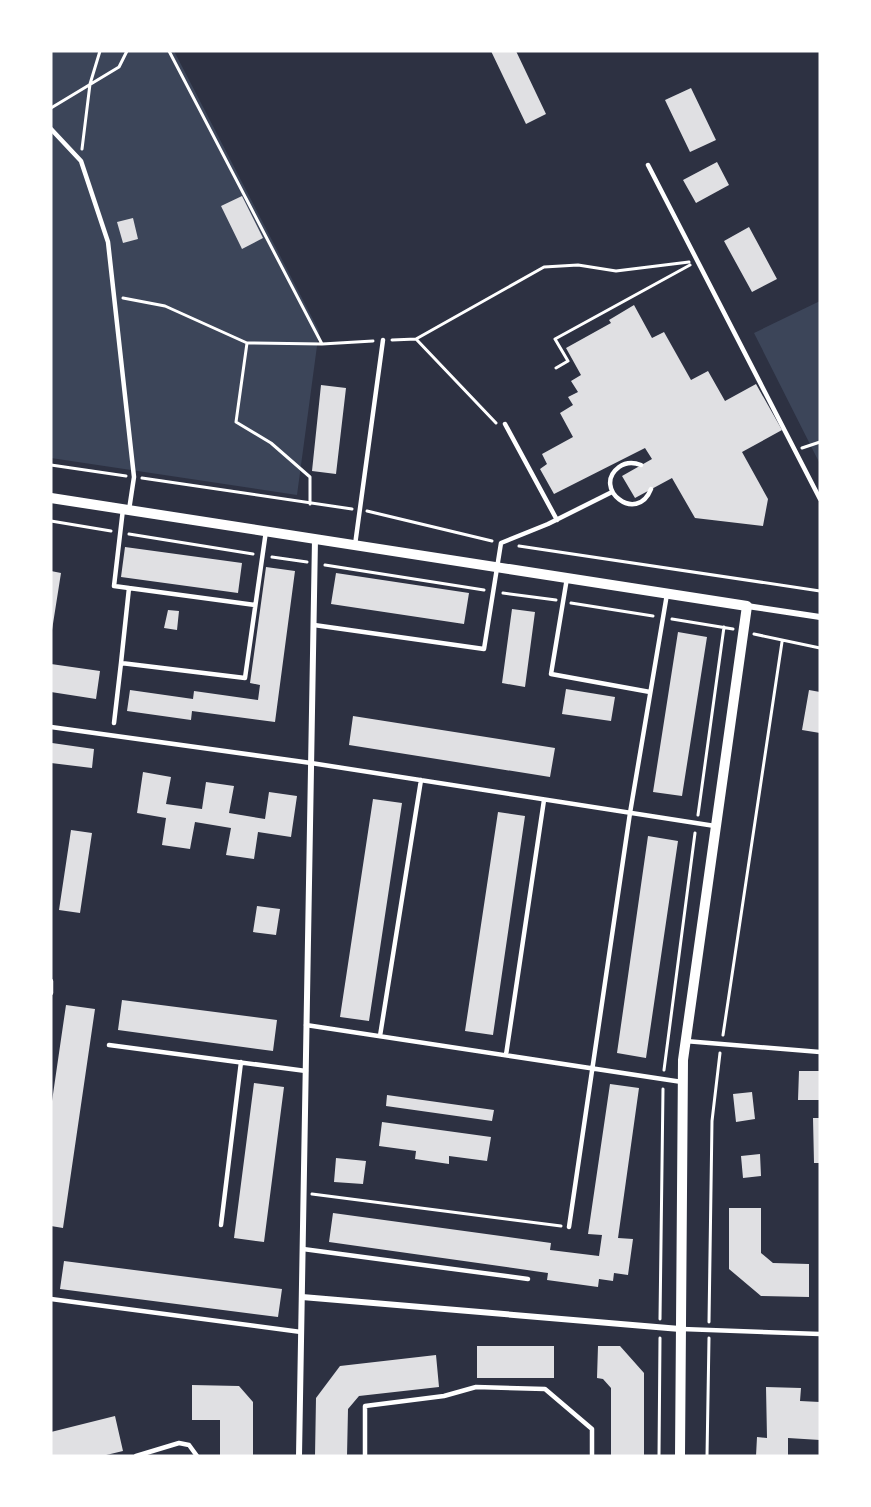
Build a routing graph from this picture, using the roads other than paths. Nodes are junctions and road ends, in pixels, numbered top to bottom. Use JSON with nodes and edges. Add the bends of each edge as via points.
{"nodes":[{"id":1,"x":51,"y":129,"type":"edge"},
{"id":2,"x":648,"y":165,"type":"dead end"},
{"id":3,"x":383,"y":340,"type":"road end"},
{"id":4,"x":505,"y":424,"type":"road end"},
{"id":5,"x":641,"y":465,"type":"dead end"},
{"id":6,"x":651,"y":489,"type":"dead end"},
{"id":7,"x":612,"y":492,"type":"junction"},
{"id":8,"x":51,"y":498,"type":"edge"},
{"id":9,"x":820,"y":499,"type":"edge"},
{"id":10,"x":126,"y":510,"type":"junction"},
{"id":11,"x":556,"y":520,"type":"junction"},
{"id":12,"x":266,"y":531,"type":"junction"},
{"id":13,"x":315,"y":539,"type":"junction"},
{"id":14,"x":355,"y":545,"type":"junction"},
{"id":15,"x":497,"y":567,"type":"junction"},
{"id":16,"x":567,"y":578,"type":"junction"},
{"id":17,"x":129,"y":588,"type":"junction"},
{"id":18,"x":666,"y":594,"type":"junction"},
{"id":19,"x":255,"y":605,"type":"junction"},
{"id":20,"x":747,"y":606,"type":"junction"},
{"id":21,"x":820,"y":617,"type":"edge"},
{"id":22,"x":314,"y":625,"type":"junction"},
{"id":23,"x":121,"y":663,"type":"junction"},
{"id":24,"x":650,"y":692,"type":"junction"},
{"id":25,"x":114,"y":723,"type":"dead end"},
{"id":26,"x":51,"y":727,"type":"edge"},
{"id":27,"x":311,"y":763,"type":"junction"},
{"id":28,"x":421,"y":780,"type":"junction"},
{"id":29,"x":544,"y":800,"type":"junction"},
{"id":30,"x":630,"y":813,"type":"junction"},
{"id":31,"x":716,"y":826,"type":"junction"},
{"id":32,"x":51,"y":981,"type":"edge"},
{"id":33,"x":51,"y":991,"type":"edge"},
{"id":34,"x":306,"y":1025,"type":"junction"},
{"id":35,"x":380,"y":1036,"type":"junction"},
{"id":36,"x":685,"y":1041,"type":"junction"},
{"id":37,"x":109,"y":1045,"type":"dead end"},
{"id":38,"x":820,"y":1052,"type":"edge"},
{"id":39,"x":506,"y":1055,"type":"junction"},
{"id":40,"x":241,"y":1062,"type":"junction"},
{"id":41,"x":591,"y":1068,"type":"junction"},
{"id":42,"x":306,"y":1071,"type":"junction"},
{"id":43,"x":682,"y":1082,"type":"junction"},
{"id":44,"x":220,"y":1225,"type":"dead end"},
{"id":45,"x":569,"y":1227,"type":"road end"},
{"id":46,"x":303,"y":1249,"type":"junction"},
{"id":47,"x":528,"y":1279,"type":"dead end"},
{"id":48,"x":302,"y":1297,"type":"junction"},
{"id":49,"x":51,"y":1299,"type":"edge"},
{"id":50,"x":681,"y":1329,"type":"junction"},
{"id":51,"x":301,"y":1332,"type":"junction"},
{"id":52,"x":820,"y":1334,"type":"edge"},
{"id":53,"x":136,"y":1456,"type":"edge"},
{"id":54,"x":196,"y":1456,"type":"edge"},
{"id":55,"x":299,"y":1456,"type":"edge"},
{"id":56,"x":365,"y":1456,"type":"edge"},
{"id":57,"x":592,"y":1456,"type":"edge"},
{"id":58,"x":680,"y":1456,"type":"edge"}],
"edges":[{"from":1,"to":10,"type":"lane","via":[[81,161],[108,242],[134,477]]},
{"from":2,"to":9,"type":"lane"},
{"from":3,"to":14,"type":"lane"},
{"from":4,"to":11,"type":"lane"},
{"from":5,"to":7,"type":"lane","via":[[623,464],[615,470],[610,480]]},
{"from":6,"to":7,"type":"lane","via":[[640,503],[629,504]]},
{"from":7,"to":11,"type":"lane"},
{"from":8,"to":10,"type":"street"},
{"from":10,"to":12,"type":"street"},
{"from":10,"to":17,"type":"lane","via":[[114,586]]},
{"from":11,"to":15,"type":"lane","via":[[501,543]]},
{"from":12,"to":13,"type":"street"},
{"from":12,"to":19,"type":"lane"},
{"from":13,"to":14,"type":"street"},
{"from":13,"to":22,"type":"street"},
{"from":14,"to":15,"type":"street"},
{"from":15,"to":16,"type":"street"},
{"from":15,"to":22,"type":"lane","via":[[484,649]]},
{"from":16,"to":18,"type":"street"},
{"from":16,"to":24,"type":"lane","via":[[551,674]]},
{"from":17,"to":19,"type":"lane"},
{"from":17,"to":23,"type":"lane"},
{"from":18,"to":20,"type":"street"},
{"from":18,"to":24,"type":"lane"},
{"from":19,"to":23,"type":"lane","via":[[245,678]]},
{"from":20,"to":21,"type":"street"},
{"from":20,"to":31,"type":"street"},
{"from":22,"to":27,"type":"street"},
{"from":23,"to":25,"type":"lane"},
{"from":24,"to":30,"type":"lane"},
{"from":26,"to":27,"type":"lane"},
{"from":27,"to":28,"type":"lane"},
{"from":27,"to":34,"type":"street"},
{"from":28,"to":29,"type":"lane"},
{"from":28,"to":35,"type":"lane"},
{"from":29,"to":30,"type":"lane"},
{"from":29,"to":39,"type":"lane"},
{"from":30,"to":31,"type":"lane"},
{"from":30,"to":41,"type":"lane"},
{"from":31,"to":36,"type":"street"},
{"from":32,"to":33,"type":"lane"},
{"from":34,"to":35,"type":"lane"},
{"from":34,"to":42,"type":"street"},
{"from":35,"to":39,"type":"lane"},
{"from":36,"to":38,"type":"lane"},
{"from":36,"to":43,"type":"street"},
{"from":37,"to":40,"type":"lane"},
{"from":39,"to":41,"type":"lane"},
{"from":40,"to":42,"type":"lane"},
{"from":40,"to":44,"type":"lane"},
{"from":41,"to":43,"type":"lane"},
{"from":41,"to":45,"type":"lane"},
{"from":42,"to":46,"type":"street"},
{"from":43,"to":50,"type":"street"},
{"from":46,"to":47,"type":"lane"},
{"from":46,"to":48,"type":"street"},
{"from":48,"to":50,"type":"street"},
{"from":48,"to":51,"type":"street"},
{"from":49,"to":51,"type":"lane"},
{"from":50,"to":52,"type":"lane"},
{"from":50,"to":58,"type":"street"},
{"from":51,"to":55,"type":"street"},
{"from":53,"to":54,"type":"lane","via":[[179,1443],[189,1446]]},
{"from":56,"to":57,"type":"lane","via":[[365,1406],[476,1388],[545,1389],[592,1429]]}]}
